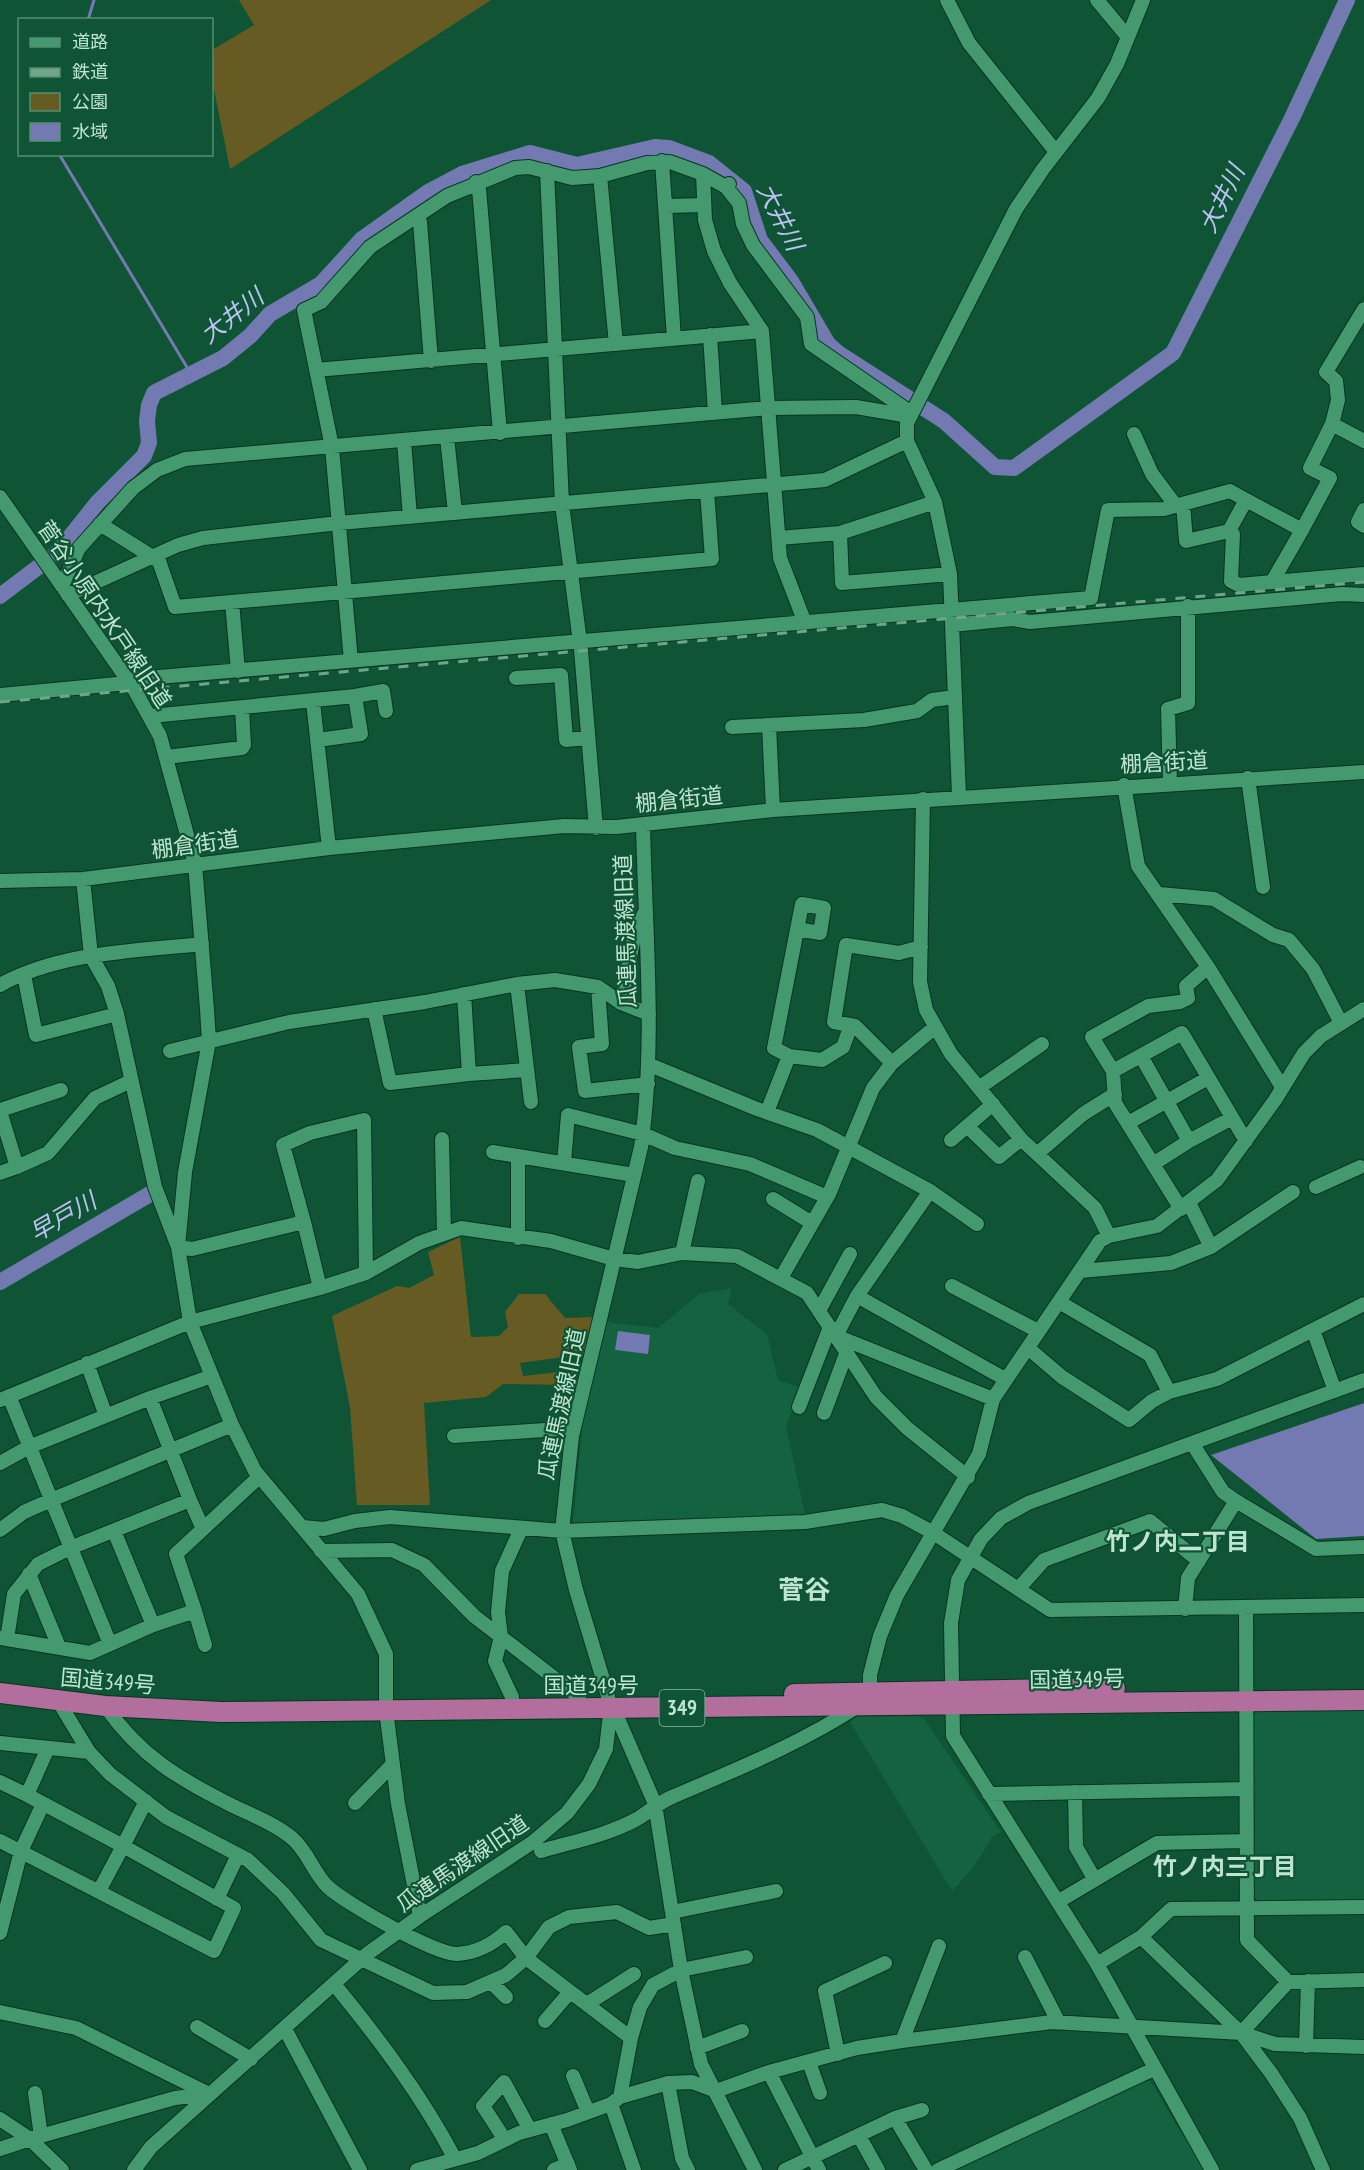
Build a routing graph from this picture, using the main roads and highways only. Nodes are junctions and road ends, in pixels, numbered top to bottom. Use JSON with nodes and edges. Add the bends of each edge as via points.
{"nodes":[{"id":1,"x":0,"y":1683,"type":"edge"},
{"id":2,"x":1364,"y":1686,"type":"edge"},
{"id":3,"x":0,"y":1693,"type":"edge"},
{"id":4,"x":1245,"y":1694,"type":"junction"},
{"id":5,"x":1364,"y":1700,"type":"edge"},
{"id":6,"x":609,"y":1703,"type":"junction"},
{"id":7,"x":386,"y":1704,"type":"junction"}],
"edges":[{"from":1,"to":7,"type":"highway","name":"国道349号","number":"349","via":[[151,1698]]},
{"from":2,"to":4,"type":"highway","name":"国道349号","number":"349"},
{"from":3,"to":7,"type":"highway","name":"国道349号","number":"349","via":[[105,1706],[221,1712]]},
{"from":4,"to":5,"type":"highway","name":"国道349号","number":"349"},
{"from":4,"to":6,"type":"highway","name":"国道349号","number":"349"},
{"from":6,"to":7,"type":"highway","name":"国道349号","number":"349"},
{"from":6,"to":7,"type":"highway","name":"国道349号","number":"349","via":[[579,1697],[512,1697]]}]}
